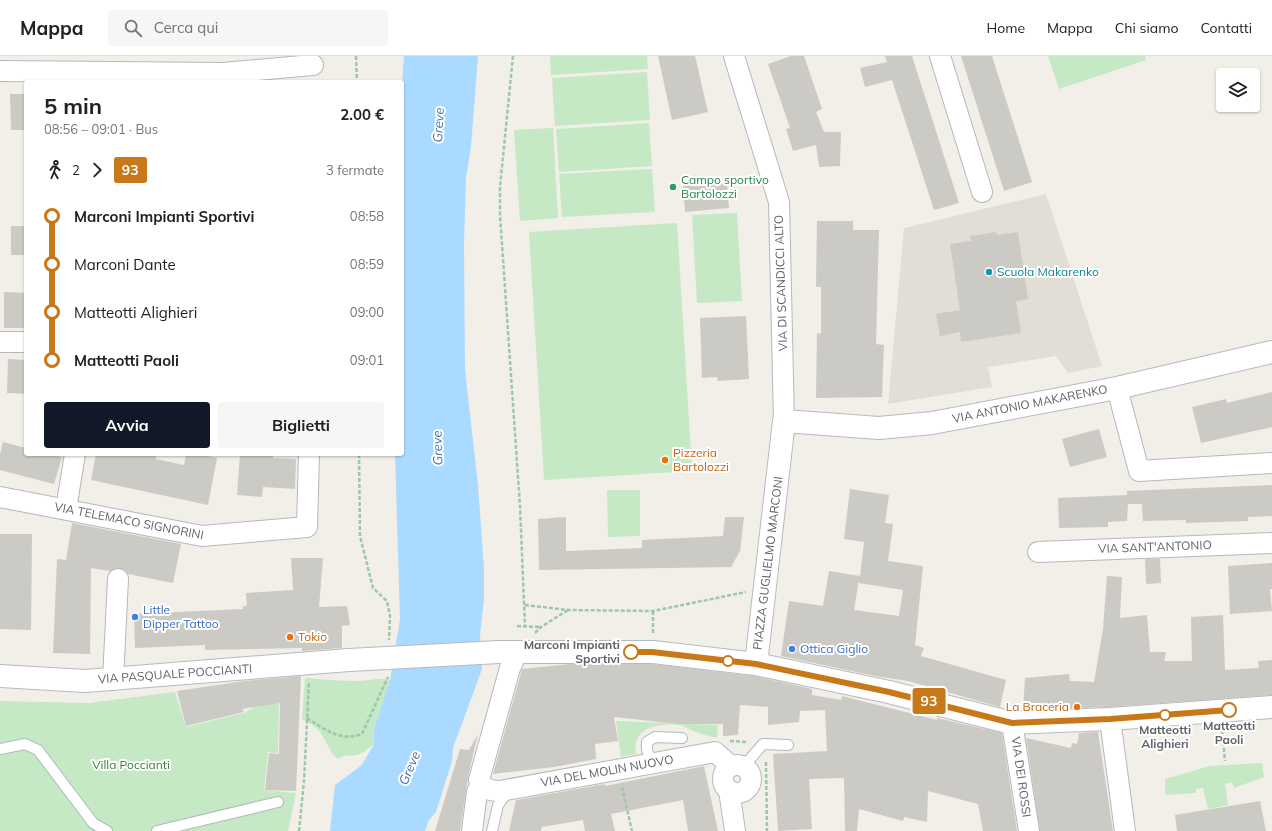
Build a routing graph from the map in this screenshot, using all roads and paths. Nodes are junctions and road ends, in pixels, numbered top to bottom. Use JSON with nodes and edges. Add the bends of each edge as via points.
{"nodes":[{"id":1,"x":356,"y":56,"type":"edge"},
{"id":2,"x":513,"y":56,"type":"edge"},
{"id":3,"x":734,"y":56,"type":"edge"},
{"id":4,"x":940,"y":56,"type":"edge"},
{"id":5,"x":313,"y":68,"type":"edge"},
{"id":6,"x":92,"y":70,"type":"edge"},
{"id":7,"x":0,"y":71,"type":"edge"},
{"id":8,"x":223,"y":78,"type":"edge"},
{"id":9,"x":357,"y":80,"type":"edge"},
{"id":10,"x":982,"y":192,"type":"dead end"},
{"id":11,"x":0,"y":342,"type":"edge"},
{"id":12,"x":24,"y":342,"type":"edge"},
{"id":13,"x":1272,"y":352,"type":"edge"},
{"id":14,"x":1117,"y":388,"type":"junction"},
{"id":15,"x":784,"y":421,"type":"junction"},
{"id":16,"x":75,"y":456,"type":"edge"},
{"id":17,"x":309,"y":456,"type":"edge"},
{"id":18,"x":359,"y":456,"type":"edge"},
{"id":19,"x":1272,"y":463,"type":"edge"},
{"id":20,"x":0,"y":497,"type":"edge"},
{"id":21,"x":66,"y":509,"type":"junction"},
{"id":22,"x":1272,"y":543,"type":"edge"},
{"id":23,"x":1038,"y":552,"type":"dead end"},
{"id":24,"x":118,"y":579,"type":"dead end"},
{"id":25,"x":763,"y":594,"type":"junction"},
{"id":26,"x":525,"y":605,"type":"junction"},
{"id":27,"x":568,"y":610,"type":"junction"},
{"id":28,"x":517,"y":626,"type":"dead end"},
{"id":29,"x":525,"y":627,"type":"junction"},
{"id":30,"x":389,"y":646,"type":"dead end"},
{"id":31,"x":508,"y":652,"type":"junction"},
{"id":32,"x":349,"y":660,"type":"joint"},
{"id":33,"x":310,"y":664,"type":"junction"},
{"id":34,"x":756,"y":664,"type":"junction"},
{"id":35,"x":389,"y":675,"type":"dead end"},
{"id":36,"x":0,"y":676,"type":"edge"},
{"id":37,"x":113,"y":680,"type":"junction"},
{"id":38,"x":1272,"y":707,"type":"edge"},
{"id":39,"x":1220,"y":711,"type":"junction"},
{"id":40,"x":307,"y":718,"type":"junction"},
{"id":41,"x":1110,"y":719,"type":"junction"},
{"id":42,"x":1012,"y":723,"type":"junction"},
{"id":43,"x":682,"y":738,"type":"dead end"},
{"id":44,"x":788,"y":745,"type":"dead end"},
{"id":45,"x":0,"y":749,"type":"edge"},
{"id":46,"x":766,"y":761,"type":"dead end"},
{"id":47,"x":1225,"y":761,"type":"dead end"},
{"id":48,"x":656,"y":763,"type":"junction"},
{"id":49,"x":737,"y":766,"type":"junction"},
{"id":50,"x":618,"y":769,"type":"junction"},
{"id":51,"x":481,"y":784,"type":"junction"},
{"id":52,"x":509,"y":790,"type":"junction"},
{"id":53,"x":278,"y":802,"type":"dead end"},
{"id":54,"x":107,"y":831,"type":"edge"},
{"id":55,"x":157,"y":831,"type":"edge"},
{"id":56,"x":300,"y":831,"type":"edge"},
{"id":57,"x":472,"y":831,"type":"edge"},
{"id":58,"x":492,"y":831,"type":"edge"},
{"id":59,"x":632,"y":831,"type":"edge"},
{"id":60,"x":735,"y":831,"type":"edge"},
{"id":61,"x":767,"y":831,"type":"edge"},
{"id":62,"x":1029,"y":831,"type":"edge"},
{"id":63,"x":1125,"y":831,"type":"edge"}],
"edges":[{"from":1,"to":9,"type":"path"},
{"from":2,"to":26,"type":"path","via":[[500,187],[500,215]]},
{"from":3,"to":15,"type":"street","name":"VIA DI SCANDICCI ALTO","via":[[779,202]]},
{"from":4,"to":10,"type":"street"},
{"from":5,"to":8,"type":"street"},
{"from":6,"to":7,"type":"street"},
{"from":6,"to":8,"type":"street"},
{"from":11,"to":12,"type":"street"},
{"from":13,"to":14,"type":"main road","name":"VIA ANTONIO MAKARENKO"},
{"from":14,"to":15,"type":"main road","name":"VIA ANTONIO MAKARENKO","via":[[905,426],[869,428]]},
{"from":14,"to":19,"type":"street","via":[[1139,471]]},
{"from":15,"to":25,"type":"main road","name":"PIAZZA GUGLIELMO MARCONI"},
{"from":16,"to":21,"type":"street"},
{"from":17,"to":21,"type":"street","name":"VIA TELEMACO SIGNORINI","via":[[307,527],[202,536]]},
{"from":18,"to":30,"type":"path","via":[[360,536],[372,588],[387,601],[390,616]]},
{"from":20,"to":21,"type":"street","name":"VIA TELEMACO SIGNORINI"},
{"from":22,"to":23,"type":"street","name":"VIA SANT'ANTONIO"},
{"from":24,"to":37,"type":"street"},
{"from":25,"to":27,"type":"path","via":[[743,592],[653,611]]},
{"from":25,"to":34,"type":"main road","name":"PIAZZA GUGLIELMO MARCONI"},
{"from":26,"to":27,"type":"path"},
{"from":26,"to":29,"type":"path"},
{"from":27,"to":29,"type":"path","via":[[541,627]]},
{"from":28,"to":29,"type":"path"},
{"from":31,"to":32,"type":"main road","name":"PIAZZA GUGLIELMO MARCONI","bridge":true},
{"from":31,"to":34,"type":"main road","name":"PIAZZA GUGLIELMO MARCONI","via":[[652,652]]},
{"from":31,"to":51,"type":"street","via":[[510,668],[479,780]]},
{"from":32,"to":33,"type":"main road","name":"VIA PASQUALE POCCIANTI"},
{"from":33,"to":37,"type":"main road","name":"VIA PASQUALE POCCIANTI"},
{"from":33,"to":40,"type":"path"},
{"from":34,"to":42,"type":"main road","via":[[889,692]]},
{"from":35,"to":40,"type":"path","via":[[362,734],[351,738],[329,732]]},
{"from":36,"to":37,"type":"main road","name":"VIA PASQUALE POCCIANTI","via":[[43,680]]},
{"from":38,"to":39,"type":"main road"},
{"from":39,"to":41,"type":"main road"},
{"from":39,"to":47,"type":"path"},
{"from":40,"to":56,"type":"path"},
{"from":41,"to":42,"type":"main road"},
{"from":41,"to":63,"type":"street"},
{"from":42,"to":62,"type":"street","name":"VIA DEI ROSSI"},
{"from":43,"to":48,"type":"lane","via":[[654,737],[647,742],[646,750],[649,757]]},
{"from":44,"to":49,"type":"lane","via":[[763,744]]},
{"from":45,"to":54,"type":"lane","via":[[25,744],[38,750],[94,824]]},
{"from":46,"to":61,"type":"path"},
{"from":48,"to":49,"type":"street","name":"VIA DEL MOLIN NUOVO","via":[[714,752]]},
{"from":48,"to":50,"type":"street","name":"VIA DEL MOLIN NUOVO"},
{"from":49,"to":60,"type":"street","via":[[724,773]]},
{"from":50,"to":52,"type":"street","name":"VIA DEL MOLIN NUOVO"},
{"from":50,"to":59,"type":"path"},
{"from":51,"to":52,"type":"street","name":"VIA DEL MOLIN NUOVO","via":[[494,791]]},
{"from":51,"to":57,"type":"street","via":[[477,792]]},
{"from":52,"to":58,"type":"lane","via":[[498,805]]},
{"from":53,"to":55,"type":"lane"}]}
